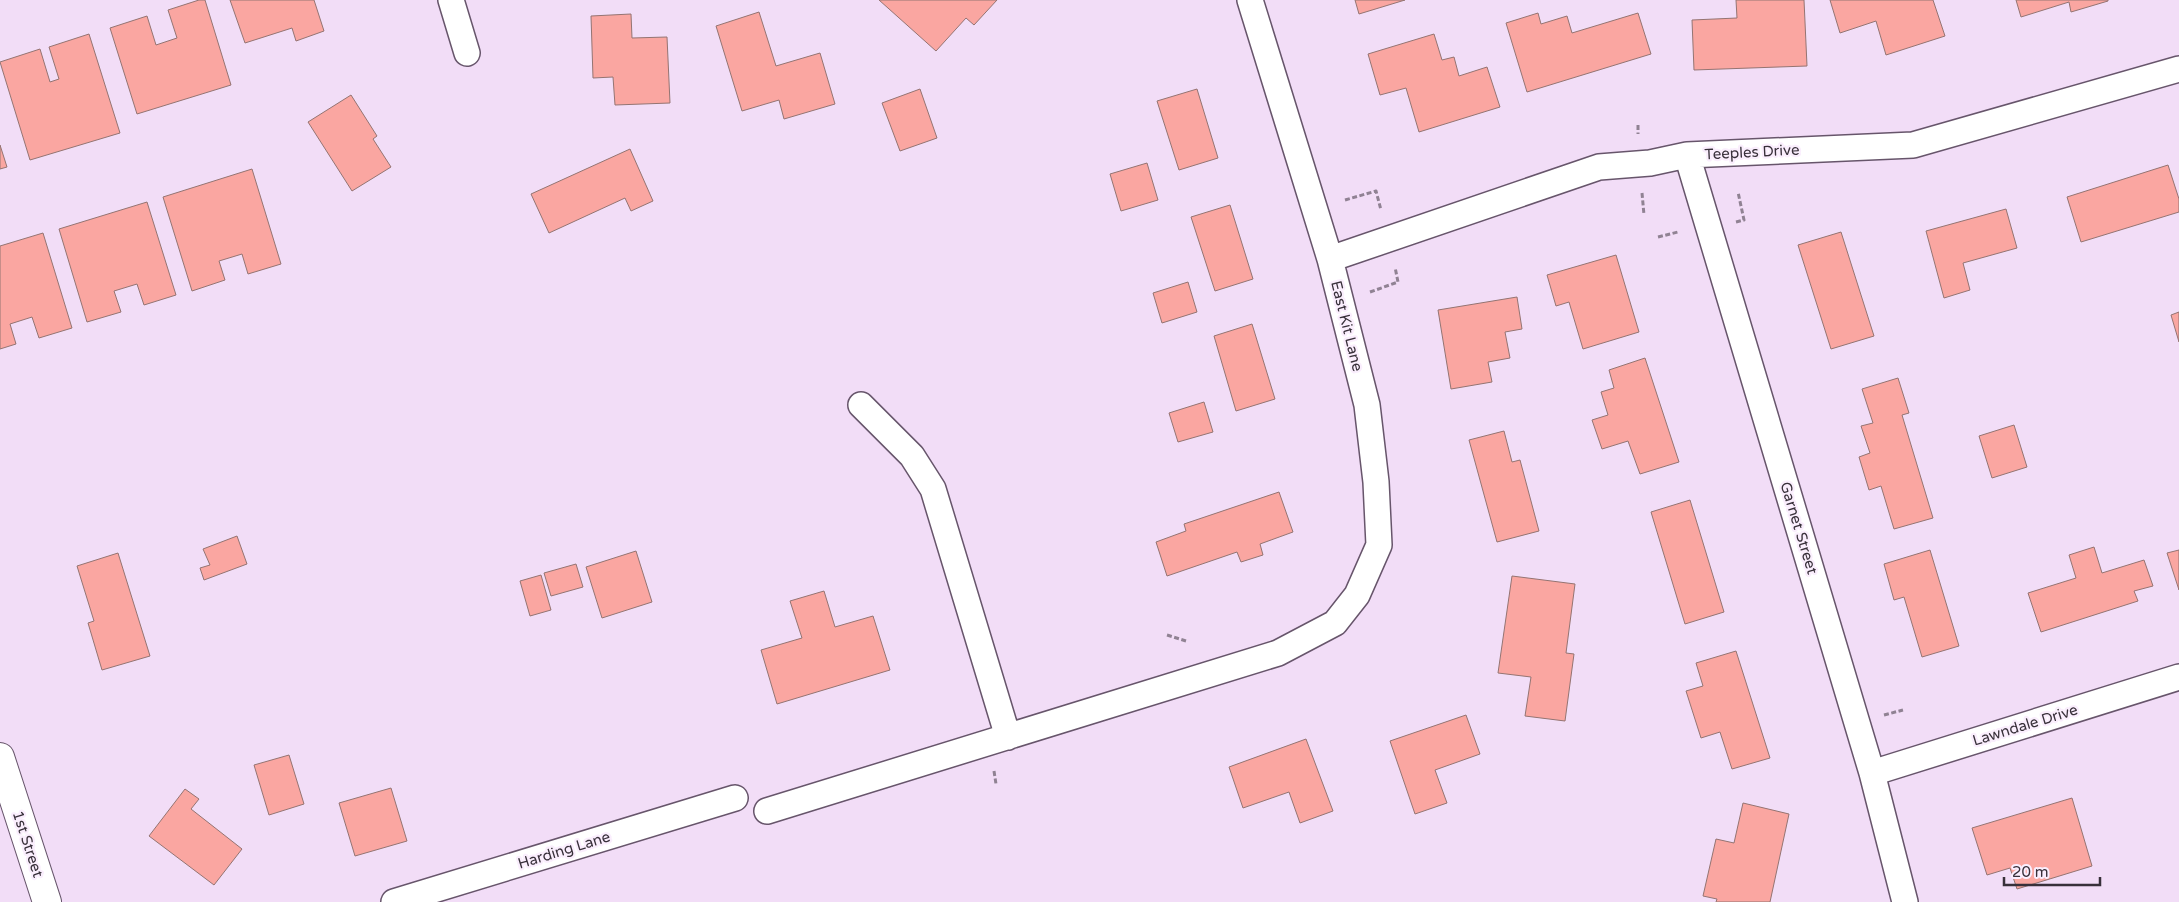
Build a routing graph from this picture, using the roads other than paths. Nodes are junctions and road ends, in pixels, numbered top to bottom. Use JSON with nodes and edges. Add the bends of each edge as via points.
{"nodes":[{"id":1,"x":451,"y":0,"type":"edge"},
{"id":2,"x":1250,"y":0,"type":"edge"},
{"id":3,"x":467,"y":53,"type":"dead end"},
{"id":4,"x":2179,"y":69,"type":"edge"},
{"id":5,"x":1687,"y":155,"type":"junction"},
{"id":6,"x":1330,"y":260,"type":"junction"},
{"id":7,"x":862,"y":405,"type":"dead end"},
{"id":8,"x":2179,"y":677,"type":"edge"},
{"id":9,"x":1008,"y":737,"type":"junction"},
{"id":10,"x":0,"y":757,"type":"edge"},
{"id":11,"x":1872,"y":773,"type":"junction"},
{"id":12,"x":735,"y":798,"type":"dead end"},
{"id":13,"x":767,"y":811,"type":"dead end"},
{"id":14,"x":47,"y":902,"type":"edge"},
{"id":15,"x":394,"y":902,"type":"edge"},
{"id":16,"x":1905,"y":902,"type":"edge"}],
"edges":[{"from":1,"to":3,"type":"street"},
{"from":2,"to":6,"type":"street","name":"East Kit Lane"},
{"from":4,"to":5,"type":"street","name":"Teeples Drive","via":[[1913,145]]},
{"from":5,"to":6,"type":"street","name":"Teeples Drive","via":[[1650,163],[1599,166]]},
{"from":5,"to":11,"type":"street","name":"Garnet Street"},
{"from":6,"to":9,"type":"street","name":"East Kit Lane","via":[[1366,405],[1376,482],[1379,545],[1357,595],[1336,623],[1278,653]]},
{"from":7,"to":9,"type":"street","via":[[912,456],[933,489]]},
{"from":8,"to":11,"type":"street","name":"Lawndale Drive"},
{"from":9,"to":13,"type":"street","name":"East Kit Lane"},
{"from":10,"to":14,"type":"main road","name":"1st Street"},
{"from":11,"to":16,"type":"street","name":"Garnet Street"},
{"from":12,"to":15,"type":"street","name":"Harding Lane"}]}
